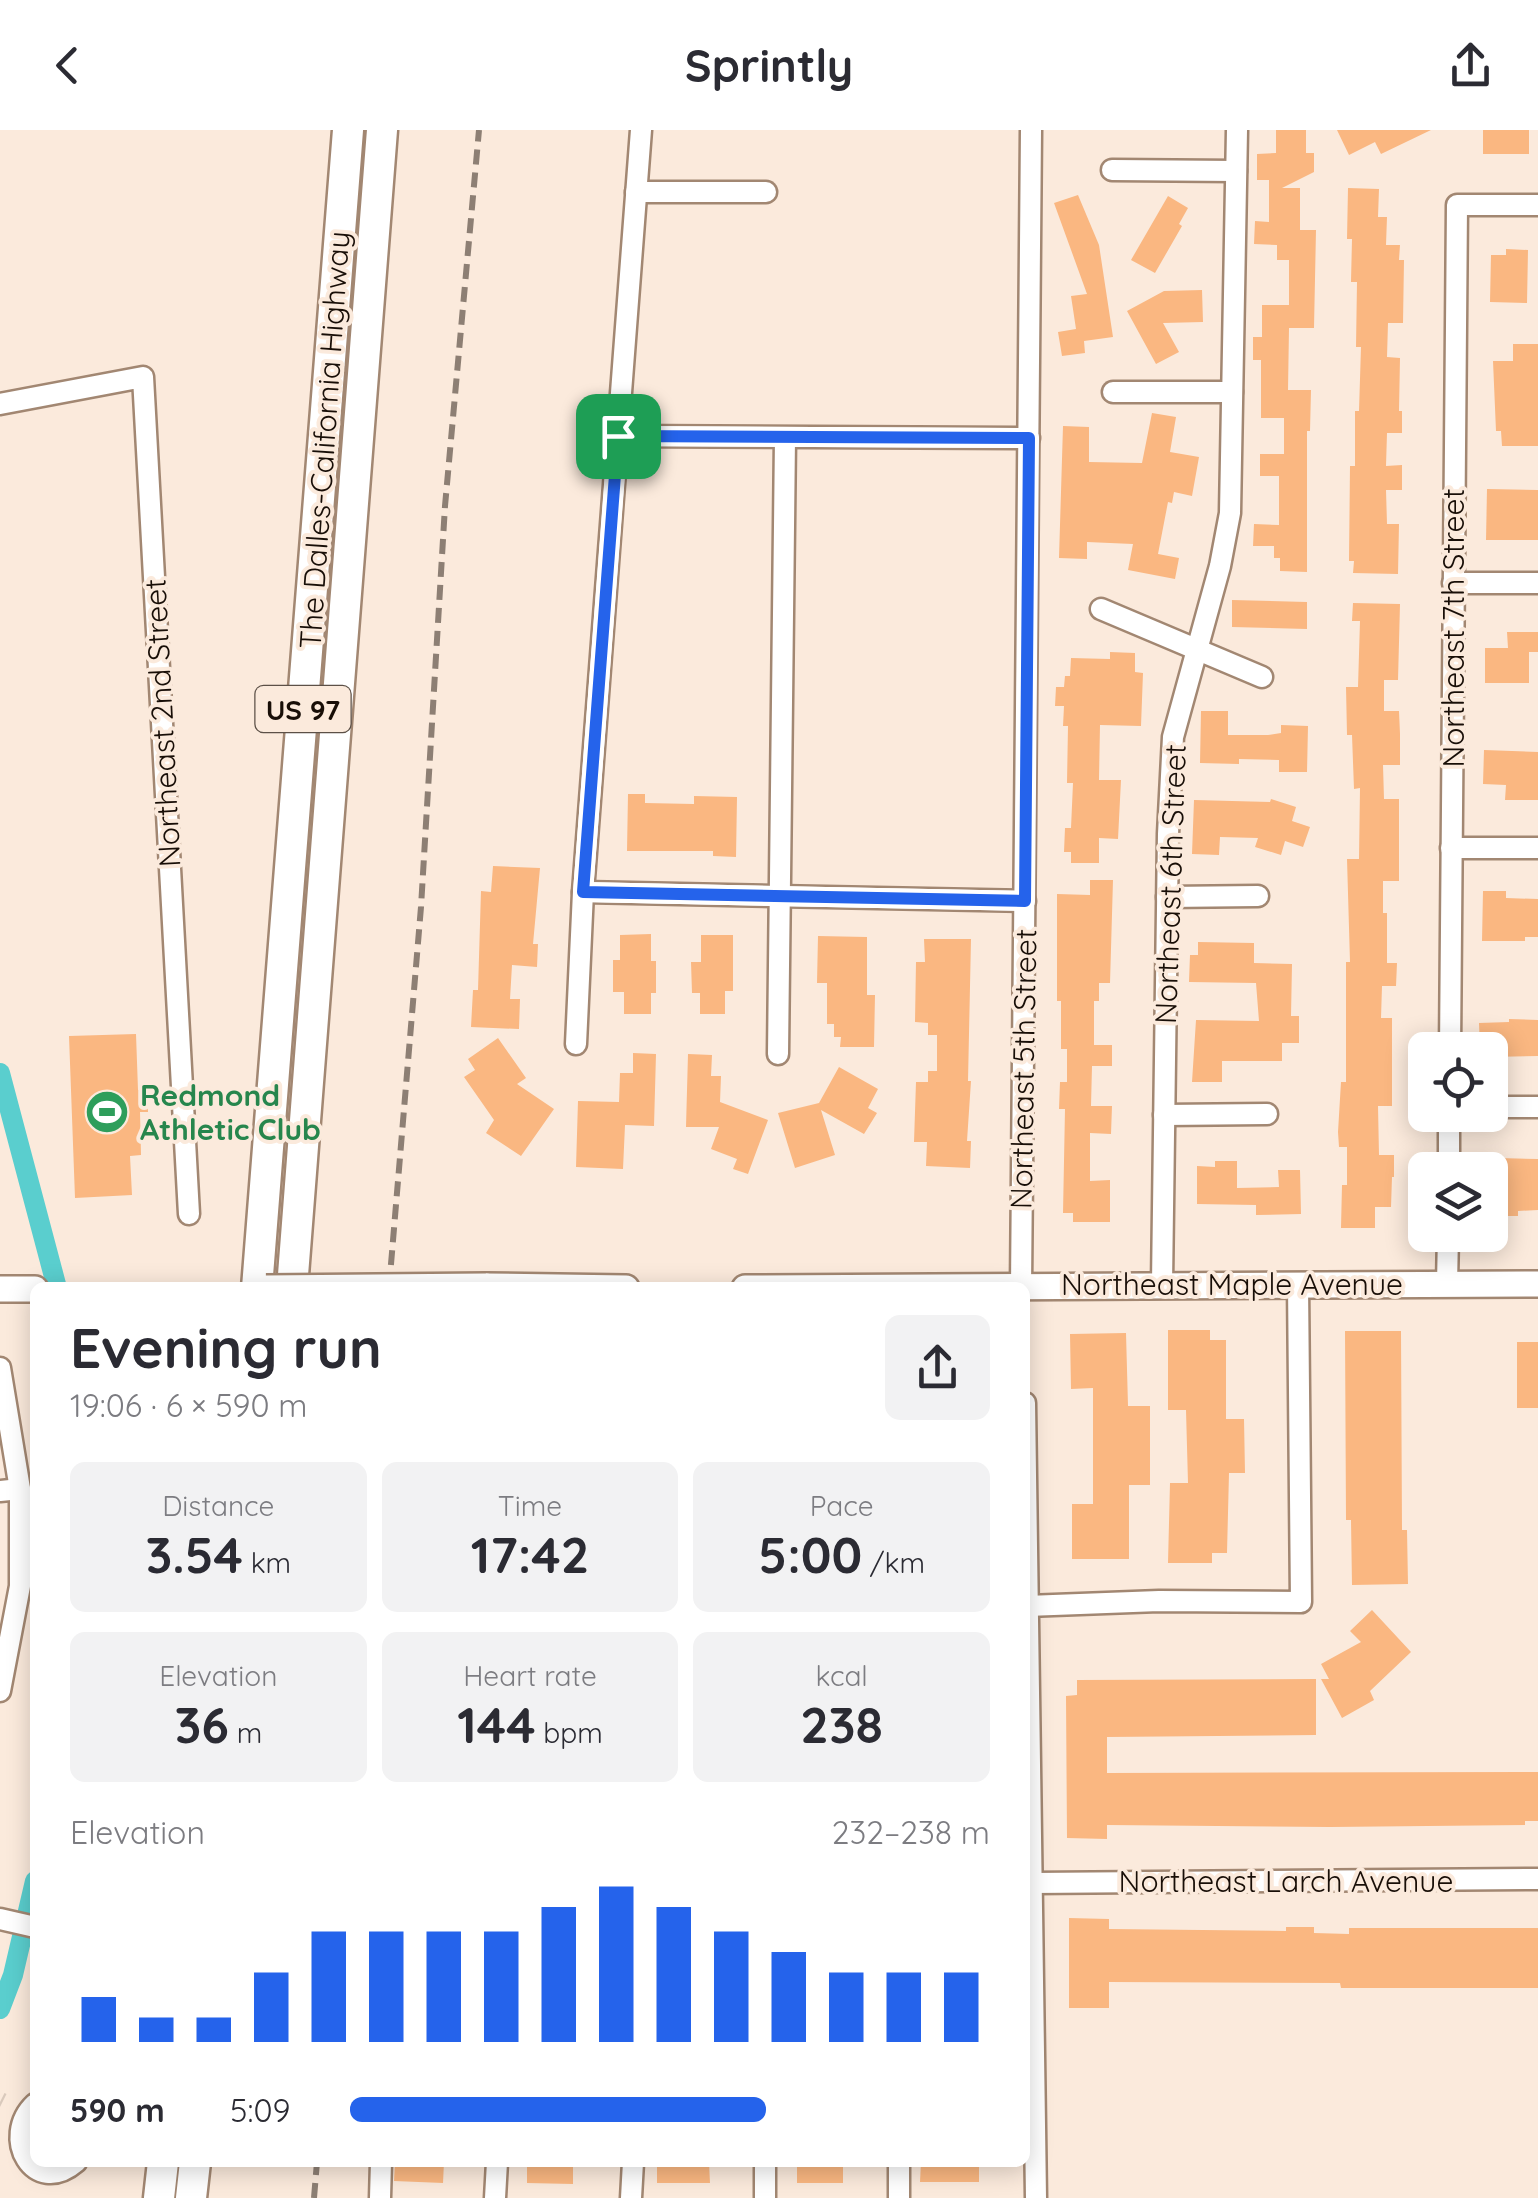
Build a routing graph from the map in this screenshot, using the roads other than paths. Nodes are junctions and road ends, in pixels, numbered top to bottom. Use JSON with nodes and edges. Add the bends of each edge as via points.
{"nodes":[{"id":1,"x":348,"y":130,"type":"edge"},
{"id":2,"x":382,"y":130,"type":"edge"},
{"id":3,"x":641,"y":130,"type":"edge"},
{"id":4,"x":1031,"y":130,"type":"edge"},
{"id":5,"x":1237,"y":130,"type":"edge"},
{"id":6,"x":1112,"y":170,"type":"dead end"},
{"id":7,"x":1236,"y":171,"type":"junction"},
{"id":8,"x":636,"y":192,"type":"junction"},
{"id":9,"x":766,"y":192,"type":"dead end"},
{"id":10,"x":1538,"y":205,"type":"edge"},
{"id":11,"x":1114,"y":392,"type":"dead end"},
{"id":12,"x":1232,"y":392,"type":"junction"},
{"id":13,"x":0,"y":404,"type":"edge"},
{"id":14,"x":618,"y":436,"type":"junction"},
{"id":15,"x":785,"y":438,"type":"junction"},
{"id":16,"x":1029,"y":438,"type":"junction"},
{"id":17,"x":1454,"y":583,"type":"junction"},
{"id":18,"x":1538,"y":583,"type":"edge"},
{"id":19,"x":1101,"y":609,"type":"dead end"},
{"id":20,"x":1197,"y":650,"type":"junction"},
{"id":21,"x":1262,"y":676,"type":"dead end"},
{"id":22,"x":1451,"y":848,"type":"junction"},
{"id":23,"x":1538,"y":848,"type":"edge"},
{"id":24,"x":583,"y":892,"type":"junction"},
{"id":25,"x":780,"y":896,"type":"junction"},
{"id":26,"x":1258,"y":896,"type":"dead end"},
{"id":27,"x":1167,"y":897,"type":"junction"},
{"id":28,"x":1025,"y":901,"type":"junction"},
{"id":29,"x":1450,"y":1032,"type":"edge"},
{"id":30,"x":576,"y":1044,"type":"dead end"},
{"id":31,"x":778,"y":1054,"type":"dead end"},
{"id":32,"x":1508,"y":1107,"type":"edge"},
{"id":33,"x":1538,"y":1107,"type":"edge"},
{"id":34,"x":1266,"y":1114,"type":"dead end"},
{"id":35,"x":1164,"y":1115,"type":"junction"},
{"id":36,"x":189,"y":1214,"type":"dead end"},
{"id":37,"x":1448,"y":1252,"type":"edge"},
{"id":38,"x":258,"y":1282,"type":"edge"},
{"id":39,"x":292,"y":1282,"type":"edge"},
{"id":40,"x":1021,"y":1282,"type":"edge"},
{"id":41,"x":1162,"y":1284,"type":"junction"},
{"id":42,"x":1298,"y":1284,"type":"junction"},
{"id":43,"x":1447,"y":1284,"type":"junction"},
{"id":44,"x":1538,"y":1284,"type":"edge"},
{"id":45,"x":1030,"y":1286,"type":"edge"},
{"id":46,"x":0,"y":1289,"type":"edge"},
{"id":47,"x":30,"y":1289,"type":"edge"},
{"id":48,"x":0,"y":1368,"type":"edge"},
{"id":49,"x":10,"y":1490,"type":"edge"},
{"id":50,"x":1030,"y":1606,"type":"edge"},
{"id":51,"x":0,"y":1692,"type":"edge"},
{"id":52,"x":1030,"y":1795,"type":"edge"},
{"id":53,"x":1538,"y":1879,"type":"edge"},
{"id":54,"x":1033,"y":1883,"type":"junction"},
{"id":55,"x":4,"y":1920,"type":"edge"},
{"id":56,"x":30,"y":1926,"type":"edge"},
{"id":57,"x":24,"y":2107,"type":"edge"},
{"id":58,"x":30,"y":2167,"type":"edge"},
{"id":59,"x":31,"y":2167,"type":"edge"},
{"id":60,"x":68,"y":2167,"type":"edge"},
{"id":61,"x":161,"y":2167,"type":"edge"},
{"id":62,"x":194,"y":2167,"type":"edge"},
{"id":63,"x":382,"y":2167,"type":"edge"},
{"id":64,"x":497,"y":2167,"type":"edge"},
{"id":65,"x":632,"y":2167,"type":"edge"},
{"id":66,"x":764,"y":2167,"type":"edge"},
{"id":67,"x":899,"y":2167,"type":"edge"},
{"id":68,"x":158,"y":2198,"type":"edge"},
{"id":69,"x":191,"y":2198,"type":"edge"},
{"id":70,"x":380,"y":2198,"type":"edge"},
{"id":71,"x":495,"y":2198,"type":"edge"},
{"id":72,"x":631,"y":2198,"type":"edge"},
{"id":73,"x":765,"y":2198,"type":"edge"},
{"id":74,"x":899,"y":2198,"type":"edge"},
{"id":75,"x":1036,"y":2198,"type":"edge"}],
"edges":[{"from":1,"to":38,"type":"highway","name":"The Dalles-California Highway","number":"US 97"},
{"from":2,"to":39,"type":"highway","name":"The Dalles-California Highway","number":"US 97"},
{"from":3,"to":8,"type":"street"},
{"from":4,"to":16,"type":"street","name":"Northeast 5th Street"},
{"from":5,"to":7,"type":"street","name":"Northeast 6th Street"},
{"from":6,"to":7,"type":"street"},
{"from":7,"to":12,"type":"street","name":"Northeast 6th Street"},
{"from":8,"to":9,"type":"street"},
{"from":8,"to":14,"type":"street"},
{"from":10,"to":17,"type":"street","name":"Northeast 7th Street","via":[[1456,205]]},
{"from":11,"to":12,"type":"street"},
{"from":12,"to":20,"type":"street","name":"Northeast 6th Street","via":[[1230,513]]},
{"from":13,"to":36,"type":"street","name":"Northeast 2nd Street","via":[[144,378]]},
{"from":14,"to":15,"type":"street"},
{"from":14,"to":24,"type":"street"},
{"from":15,"to":16,"type":"street"},
{"from":15,"to":25,"type":"street"},
{"from":16,"to":28,"type":"street","name":"Northeast 5th Street"},
{"from":17,"to":18,"type":"street"},
{"from":17,"to":22,"type":"street","name":"Northeast 7th Street"},
{"from":19,"to":20,"type":"street"},
{"from":20,"to":21,"type":"street"},
{"from":20,"to":27,"type":"street","name":"Northeast 6th Street","via":[[1174,737]]},
{"from":22,"to":23,"type":"street"},
{"from":22,"to":29,"type":"street","name":"Northeast 7th Street"},
{"from":24,"to":25,"type":"street"},
{"from":24,"to":30,"type":"street"},
{"from":25,"to":28,"type":"street"},
{"from":25,"to":31,"type":"street"},
{"from":26,"to":27,"type":"street"},
{"from":27,"to":35,"type":"street","name":"Northeast 6th Street"},
{"from":28,"to":40,"type":"street","name":"Northeast 5th Street"},
{"from":32,"to":33,"type":"street"},
{"from":34,"to":35,"type":"street"},
{"from":35,"to":41,"type":"street","name":"Northeast 6th Street"},
{"from":37,"to":43,"type":"street"},
{"from":41,"to":42,"type":"main road","name":"Northeast Maple Avenue"},
{"from":41,"to":45,"type":"main road","name":"Northeast Maple Avenue"},
{"from":42,"to":43,"type":"main road","name":"Northeast Maple Avenue"},
{"from":42,"to":50,"type":"street","via":[[1300,1602]]},
{"from":43,"to":44,"type":"main road","name":"Northeast Maple Avenue"},
{"from":46,"to":47,"type":"main road"},
{"from":48,"to":49,"type":"street"},
{"from":49,"to":51,"type":"street","via":[[20,1586]]},
{"from":52,"to":54,"type":"street"},
{"from":53,"to":54,"type":"street","name":"Northeast Larch Avenue"},
{"from":54,"to":75,"type":"street"},
{"from":55,"to":56,"type":"street"},
{"from":57,"to":58,"type":"street","via":[[14,2133],[18,2156]]},
{"from":59,"to":60,"type":"street","via":[[49,2174]]},
{"from":61,"to":68,"type":"highway"},
{"from":62,"to":69,"type":"highway"},
{"from":63,"to":70,"type":"street"},
{"from":64,"to":71,"type":"street"},
{"from":65,"to":72,"type":"street"},
{"from":66,"to":73,"type":"street"},
{"from":67,"to":74,"type":"street"}]}
